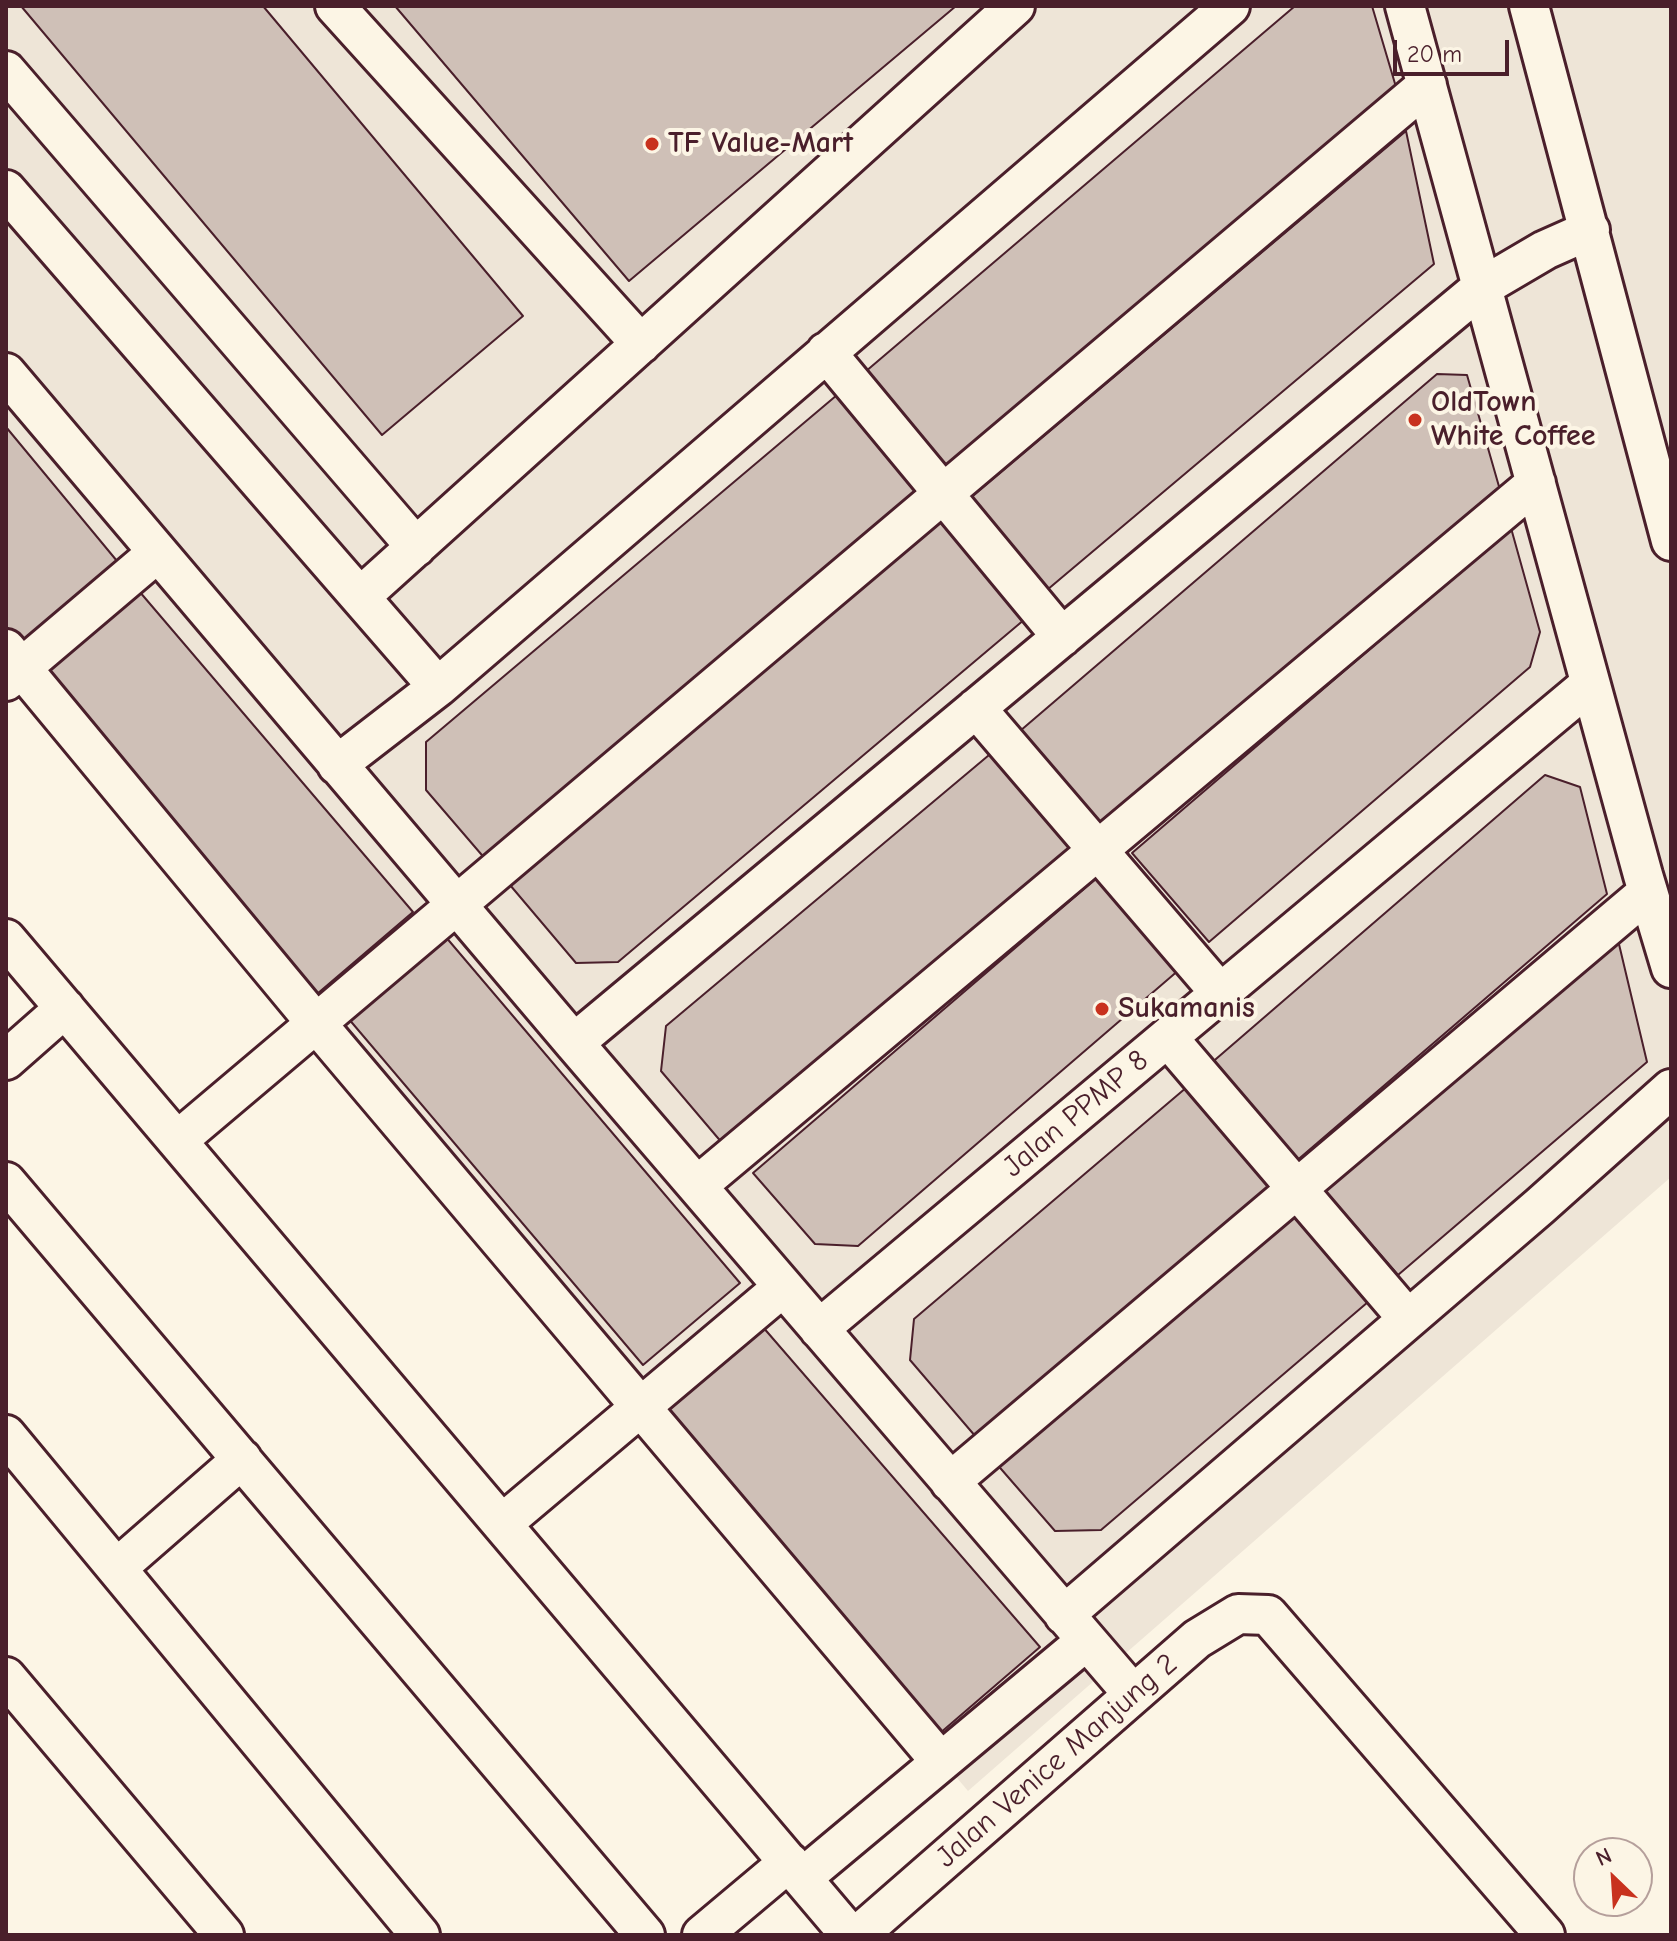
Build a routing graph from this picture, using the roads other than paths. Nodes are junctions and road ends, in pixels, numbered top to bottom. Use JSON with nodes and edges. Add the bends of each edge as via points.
{"nodes":[{"id":1,"x":335,"y":6,"type":"edge"},
{"id":2,"x":1015,"y":6,"type":"edge"},
{"id":3,"x":1405,"y":6,"type":"edge"},
{"id":4,"x":1529,"y":6,"type":"edge"},
{"id":5,"x":1208,"y":13,"type":"edge"},
{"id":6,"x":6,"y":71,"type":"edge"},
{"id":7,"x":1427,"y":85,"type":"junction"},
{"id":8,"x":6,"y":190,"type":"edge"},
{"id":9,"x":1590,"y":230,"type":"junction"},
{"id":10,"x":1482,"y":287,"type":"junction"},
{"id":11,"x":641,"y":344,"type":"junction"},
{"id":12,"x":826,"y":352,"type":"junction"},
{"id":13,"x":6,"y":373,"type":"edge"},
{"id":14,"x":1536,"y":483,"type":"junction"},
{"id":15,"x":942,"y":493,"type":"junction"},
{"id":16,"x":1671,"y":541,"type":"edge"},
{"id":17,"x":416,"y":547,"type":"junction"},
{"id":18,"x":157,"y":553,"type":"junction"},
{"id":19,"x":360,"y":597,"type":"junction"},
{"id":20,"x":1062,"y":637,"type":"junction"},
{"id":21,"x":11,"y":666,"type":"edge"},
{"id":22,"x":1590,"y":684,"type":"junction"},
{"id":23,"x":438,"y":687,"type":"junction"},
{"id":24,"x":976,"y":708,"type":"junction"},
{"id":25,"x":337,"y":765,"type":"junction"},
{"id":26,"x":1097,"y":850,"type":"junction"},
{"id":27,"x":1648,"y":892,"type":"junction"},
{"id":28,"x":456,"y":904,"type":"junction"},
{"id":29,"x":6,"y":939,"type":"edge"},
{"id":30,"x":1671,"y":968,"type":"edge"},
{"id":31,"x":1221,"y":994,"type":"junction"},
{"id":32,"x":65,"y":1008,"type":"junction"},
{"id":33,"x":316,"y":1023,"type":"junction"},
{"id":34,"x":1168,"y":1038,"type":"junction"},
{"id":35,"x":574,"y":1043,"type":"junction"},
{"id":36,"x":6,"y":1060,"type":"edge"},
{"id":37,"x":1671,"y":1089,"type":"edge"},
{"id":38,"x":178,"y":1140,"type":"junction"},
{"id":39,"x":6,"y":1182,"type":"edge"},
{"id":40,"x":697,"y":1186,"type":"junction"},
{"id":41,"x":1296,"y":1188,"type":"junction"},
{"id":42,"x":783,"y":1287,"type":"junction"},
{"id":43,"x":1408,"y":1319,"type":"junction"},
{"id":44,"x":819,"y":1329,"type":"junction"},
{"id":45,"x":640,"y":1408,"type":"junction"},
{"id":46,"x":6,"y":1435,"type":"edge"},
{"id":47,"x":242,"y":1459,"type":"junction"},
{"id":48,"x":950,"y":1482,"type":"junction"},
{"id":49,"x":503,"y":1523,"type":"junction"},
{"id":50,"x":117,"y":1568,"type":"junction"},
{"id":51,"x":1075,"y":1628,"type":"junction"},
{"id":52,"x":6,"y":1677,"type":"edge"},
{"id":53,"x":1133,"y":1694,"type":"junction"},
{"id":54,"x":941,"y":1762,"type":"junction"},
{"id":55,"x":796,"y":1870,"type":"junction"},
{"id":56,"x":224,"y":1935,"type":"edge"},
{"id":57,"x":420,"y":1935,"type":"edge"},
{"id":58,"x":645,"y":1935,"type":"edge"},
{"id":59,"x":702,"y":1935,"type":"edge"},
{"id":60,"x":850,"y":1935,"type":"edge"},
{"id":61,"x":858,"y":1935,"type":"edge"},
{"id":62,"x":1545,"y":1935,"type":"edge"}],
"edges":[{"from":1,"to":11,"type":"street"},
{"from":2,"to":11,"type":"street"},
{"from":3,"to":7,"type":"street"},
{"from":4,"to":9,"type":"street"},
{"from":5,"to":12,"type":"street"},
{"from":6,"to":17,"type":"street"},
{"from":7,"to":10,"type":"street"},
{"from":7,"to":15,"type":"street"},
{"from":8,"to":19,"type":"street"},
{"from":9,"to":10,"type":"street"},
{"from":9,"to":16,"type":"street"},
{"from":10,"to":14,"type":"street"},
{"from":10,"to":20,"type":"street"},
{"from":11,"to":17,"type":"street"},
{"from":12,"to":15,"type":"street"},
{"from":12,"to":23,"type":"street"},
{"from":13,"to":18,"type":"street"},
{"from":14,"to":22,"type":"street"},
{"from":14,"to":26,"type":"street"},
{"from":15,"to":20,"type":"street"},
{"from":15,"to":28,"type":"street"},
{"from":17,"to":19,"type":"street"},
{"from":18,"to":21,"type":"street"},
{"from":18,"to":25,"type":"street"},
{"from":19,"to":23,"type":"street"},
{"from":20,"to":24,"type":"street"},
{"from":21,"to":33,"type":"street"},
{"from":22,"to":27,"type":"street"},
{"from":22,"to":31,"type":"street","name":"Jalan PPMP 8"},
{"from":23,"to":25,"type":"street"},
{"from":24,"to":26,"type":"street"},
{"from":24,"to":35,"type":"street"},
{"from":25,"to":28,"type":"street"},
{"from":26,"to":31,"type":"street"},
{"from":26,"to":40,"type":"street"},
{"from":27,"to":30,"type":"street"},
{"from":27,"to":41,"type":"street"},
{"from":28,"to":33,"type":"street"},
{"from":28,"to":35,"type":"street"},
{"from":29,"to":32,"type":"street"},
{"from":31,"to":34,"type":"street","name":"Jalan PPMP 8"},
{"from":32,"to":36,"type":"street"},
{"from":32,"to":38,"type":"street"},
{"from":33,"to":38,"type":"street"},
{"from":33,"to":45,"type":"street"},
{"from":34,"to":41,"type":"street"},
{"from":34,"to":44,"type":"street","name":"Jalan PPMP 8"},
{"from":35,"to":40,"type":"street"},
{"from":37,"to":43,"type":"street"},
{"from":38,"to":49,"type":"street"},
{"from":39,"to":47,"type":"street"},
{"from":40,"to":42,"type":"street"},
{"from":41,"to":43,"type":"street"},
{"from":41,"to":48,"type":"street"},
{"from":42,"to":44,"type":"street"},
{"from":42,"to":45,"type":"street"},
{"from":43,"to":51,"type":"street"},
{"from":44,"to":48,"type":"street"},
{"from":45,"to":49,"type":"street"},
{"from":45,"to":54,"type":"street"},
{"from":46,"to":50,"type":"street"},
{"from":47,"to":50,"type":"street"},
{"from":47,"to":58,"type":"street"},
{"from":48,"to":51,"type":"street"},
{"from":49,"to":55,"type":"street"},
{"from":50,"to":57,"type":"street"},
{"from":51,"to":53,"type":"street"},
{"from":51,"to":54,"type":"street"},
{"from":52,"to":56,"type":"street"},
{"from":53,"to":61,"type":"street","name":"Jalan Venice Manjung 2"},
{"from":53,"to":62,"type":"street","name":"Jalan Venice Manjung 2","via":[[1197,1639],[1238,1614],[1268,1615]]},
{"from":54,"to":55,"type":"street"},
{"from":55,"to":59,"type":"street"},
{"from":55,"to":60,"type":"street"}]}
